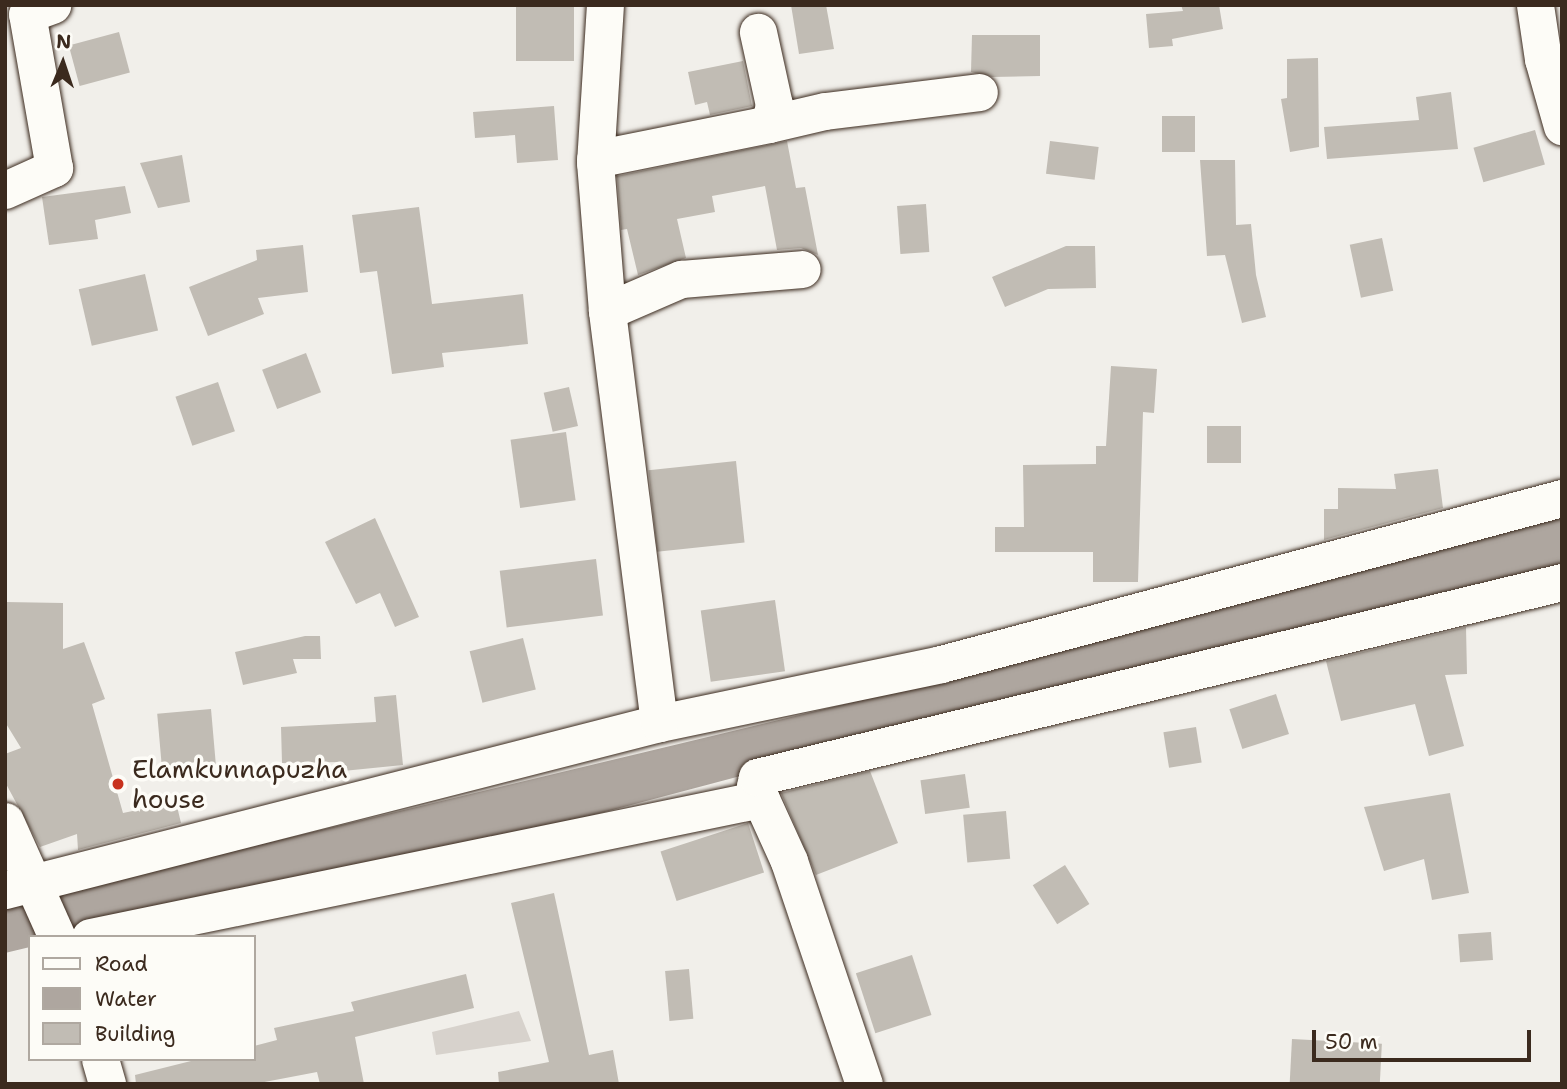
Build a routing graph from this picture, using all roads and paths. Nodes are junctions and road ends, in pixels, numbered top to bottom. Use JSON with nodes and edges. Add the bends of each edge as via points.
{"nodes":[{"id":1,"x":605,"y":5,"type":"edge"},
{"id":2,"x":1535,"y":5,"type":"edge"},
{"id":3,"x":34,"y":8,"type":"edge"},
{"id":4,"x":758,"y":32,"type":"dead end"},
{"id":5,"x":979,"y":92,"type":"dead end"},
{"id":6,"x":769,"y":124,"type":"junction"},
{"id":7,"x":1562,"y":126,"type":"edge"},
{"id":8,"x":595,"y":159,"type":"junction"},
{"id":9,"x":5,"y":190,"type":"edge"},
{"id":10,"x":802,"y":269,"type":"dead end"},
{"id":11,"x":607,"y":311,"type":"junction"},
{"id":12,"x":1562,"y":498,"type":"edge"},
{"id":13,"x":1562,"y":582,"type":"edge"},
{"id":14,"x":659,"y":723,"type":"junction"},
{"id":15,"x":761,"y":799,"type":"junction"},
{"id":16,"x":5,"y":821,"type":"edge"},
{"id":17,"x":19,"y":886,"type":"edge"},
{"id":18,"x":56,"y":935,"type":"edge"},
{"id":19,"x":100,"y":935,"type":"edge"},
{"id":20,"x":101,"y":1061,"type":"edge"},
{"id":21,"x":107,"y":1084,"type":"edge"},
{"id":22,"x":864,"y":1084,"type":"edge"}],
"edges":[{"from":1,"to":8,"type":"street"},
{"from":2,"to":7,"type":"street","via":[[1543,59]]},
{"from":3,"to":9,"type":"street","via":[[54,168]]},
{"from":4,"to":6,"type":"street","via":[[774,105]]},
{"from":5,"to":6,"type":"street","via":[[825,111]]},
{"from":6,"to":8,"type":"street"},
{"from":8,"to":11,"type":"street"},
{"from":10,"to":11,"type":"street","via":[[681,279]]},
{"from":11,"to":14,"type":"street"},
{"from":12,"to":14,"type":"street","via":[[941,664]]},
{"from":13,"to":15,"type":"street","via":[[809,762],[757,777]]},
{"from":14,"to":17,"type":"street"},
{"from":15,"to":19,"type":"street"},
{"from":15,"to":22,"type":"street","via":[[789,861]]},
{"from":16,"to":17,"type":"street"},
{"from":17,"to":18,"type":"street"},
{"from":20,"to":21,"type":"street"}]}
